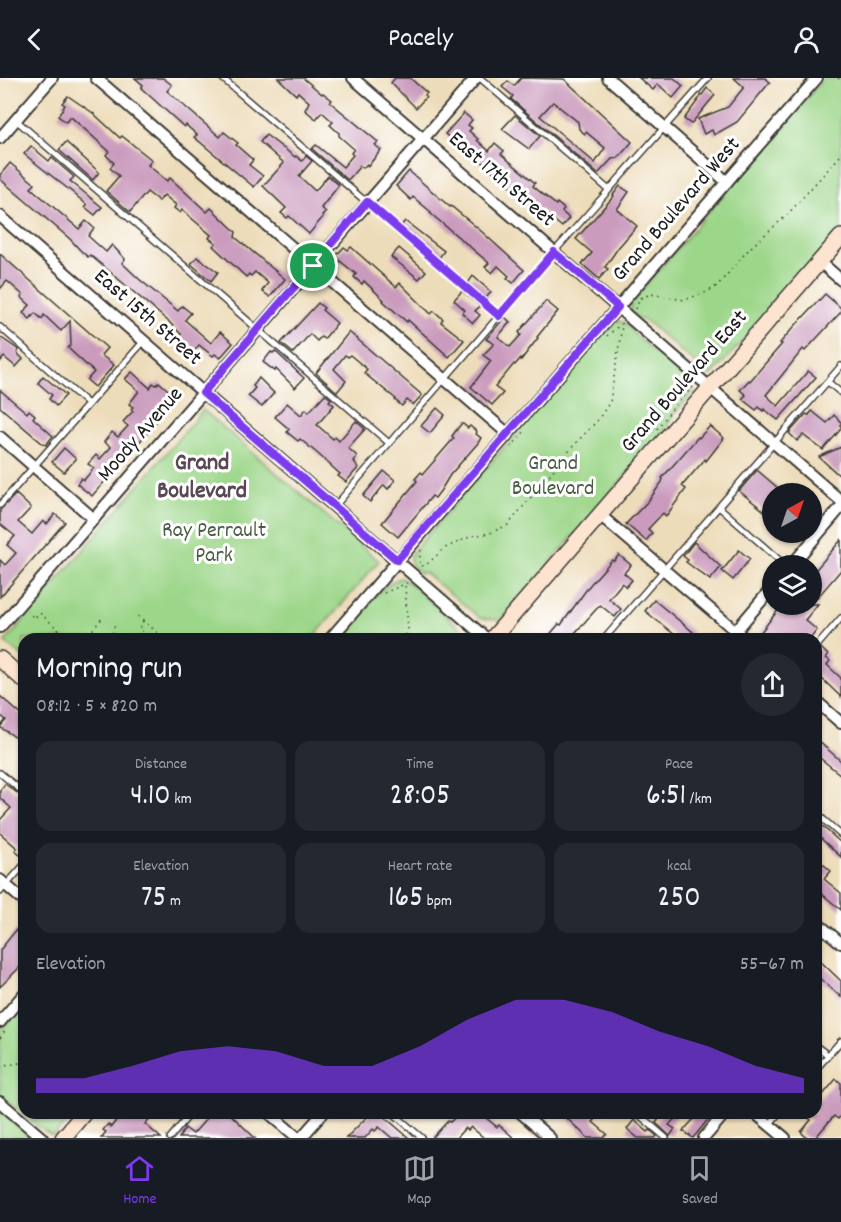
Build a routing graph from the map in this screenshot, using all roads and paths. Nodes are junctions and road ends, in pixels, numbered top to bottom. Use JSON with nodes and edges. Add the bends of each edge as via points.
{"nodes":[{"id":1,"x":52,"y":78,"type":"edge"},
{"id":2,"x":96,"y":78,"type":"edge"},
{"id":3,"x":222,"y":78,"type":"edge"},
{"id":4,"x":353,"y":78,"type":"edge"},
{"id":5,"x":478,"y":78,"type":"edge"},
{"id":6,"x":608,"y":78,"type":"edge"},
{"id":7,"x":708,"y":78,"type":"edge"},
{"id":8,"x":817,"y":78,"type":"edge"},
{"id":9,"x":16,"y":120,"type":"junction"},
{"id":10,"x":666,"y":128,"type":"junction"},
{"id":11,"x":0,"y":138,"type":"edge"},
{"id":12,"x":423,"y":139,"type":"junction"},
{"id":13,"x":841,"y":155,"type":"edge"},
{"id":14,"x":727,"y":182,"type":"junction"},
{"id":15,"x":609,"y":190,"type":"junction"},
{"id":16,"x":367,"y":202,"type":"junction"},
{"id":17,"x":0,"y":216,"type":"edge"},
{"id":18,"x":841,"y":237,"type":"edge"},
{"id":19,"x":554,"y":252,"type":"junction"},
{"id":20,"x":819,"y":261,"type":"junction"},
{"id":21,"x":313,"y":266,"type":"junction"},
{"id":22,"x":841,"y":280,"type":"edge"},
{"id":23,"x":618,"y":307,"type":"junction"},
{"id":24,"x":631,"y":312,"type":"dead end"},
{"id":25,"x":499,"y":316,"type":"junction"},
{"id":26,"x":623,"y":322,"type":"dead end"},
{"id":27,"x":0,"y":327,"type":"edge"},
{"id":28,"x":258,"y":329,"type":"junction"},
{"id":29,"x":144,"y":341,"type":"junction"},
{"id":30,"x":841,"y":366,"type":"edge"},
{"id":31,"x":445,"y":379,"type":"junction"},
{"id":32,"x":828,"y":382,"type":"junction"},
{"id":33,"x":710,"y":387,"type":"junction"},
{"id":34,"x":203,"y":393,"type":"junction"},
{"id":35,"x":841,"y":393,"type":"edge"},
{"id":36,"x":88,"y":404,"type":"junction"},
{"id":37,"x":507,"y":434,"type":"junction"},
{"id":38,"x":0,"y":437,"type":"edge"},
{"id":39,"x":389,"y":443,"type":"junction"},
{"id":40,"x":773,"y":444,"type":"junction"},
{"id":41,"x":33,"y":466,"type":"junction"},
{"id":42,"x":841,"y":501,"type":"edge"},
{"id":43,"x":0,"y":505,"type":"edge"},
{"id":44,"x":335,"y":506,"type":"junction"},
{"id":45,"x":719,"y":507,"type":"junction"},
{"id":46,"x":841,"y":507,"type":"edge"},
{"id":47,"x":600,"y":515,"type":"junction"},
{"id":48,"x":94,"y":519,"type":"junction"},
{"id":49,"x":774,"y":555,"type":"edge"},
{"id":50,"x":801,"y":555,"type":"edge"},
{"id":51,"x":397,"y":560,"type":"junction"},
{"id":52,"x":422,"y":566,"type":"dead end"},
{"id":53,"x":663,"y":570,"type":"junction"},
{"id":54,"x":382,"y":594,"type":"dead end"},
{"id":55,"x":762,"y":600,"type":"edge"},
{"id":56,"x":25,"y":609,"type":"dead end"},
{"id":57,"x":138,"y":616,"type":"dead end"},
{"id":58,"x":103,"y":617,"type":"dead end"},
{"id":59,"x":841,"y":618,"type":"edge"},
{"id":60,"x":144,"y":620,"type":"junction"},
{"id":61,"x":115,"y":623,"type":"dead end"},
{"id":62,"x":0,"y":627,"type":"edge"},
{"id":63,"x":156,"y":631,"type":"joint"},
{"id":64,"x":62,"y":633,"type":"edge"},
{"id":65,"x":90,"y":633,"type":"edge"},
{"id":66,"x":112,"y":633,"type":"edge"},
{"id":67,"x":144,"y":633,"type":"edge"},
{"id":68,"x":158,"y":633,"type":"edge"},
{"id":69,"x":335,"y":633,"type":"edge"},
{"id":70,"x":407,"y":633,"type":"edge"},
{"id":71,"x":480,"y":633,"type":"edge"},
{"id":72,"x":497,"y":633,"type":"edge"},
{"id":73,"x":610,"y":633,"type":"edge"},
{"id":74,"x":730,"y":633,"type":"edge"},
{"id":75,"x":734,"y":633,"type":"edge"},
{"id":76,"x":822,"y":640,"type":"edge"},
{"id":77,"x":0,"y":659,"type":"edge"},
{"id":78,"x":18,"y":675,"type":"edge"},
{"id":79,"x":822,"y":706,"type":"edge"},
{"id":80,"x":841,"y":723,"type":"edge"},
{"id":81,"x":0,"y":773,"type":"edge"},
{"id":82,"x":18,"y":788,"type":"edge"},
{"id":83,"x":822,"y":818,"type":"edge"},
{"id":84,"x":841,"y":835,"type":"edge"},
{"id":85,"x":18,"y":871,"type":"edge"},
{"id":86,"x":2,"y":886,"type":"edge"},
{"id":87,"x":18,"y":897,"type":"edge"},
{"id":88,"x":822,"y":927,"type":"edge"},
{"id":89,"x":841,"y":943,"type":"edge"},
{"id":90,"x":18,"y":1001,"type":"edge"},
{"id":91,"x":0,"y":1022,"type":"edge"},
{"id":92,"x":841,"y":1041,"type":"edge"},
{"id":93,"x":822,"y":1050,"type":"edge"},
{"id":94,"x":828,"y":1055,"type":"junction"},
{"id":95,"x":822,"y":1062,"type":"edge"},
{"id":96,"x":18,"y":1063,"type":"edge"},
{"id":97,"x":0,"y":1065,"type":"edge"},
{"id":98,"x":0,"y":1102,"type":"edge"},
{"id":99,"x":18,"y":1117,"type":"edge"},
{"id":100,"x":20,"y":1119,"type":"edge"},
{"id":101,"x":79,"y":1119,"type":"edge"},
{"id":102,"x":186,"y":1119,"type":"edge"},
{"id":103,"x":276,"y":1119,"type":"edge"},
{"id":104,"x":317,"y":1119,"type":"edge"},
{"id":105,"x":400,"y":1119,"type":"edge"},
{"id":106,"x":528,"y":1119,"type":"edge"},
{"id":107,"x":643,"y":1119,"type":"edge"},
{"id":108,"x":720,"y":1119,"type":"edge"},
{"id":109,"x":762,"y":1119,"type":"edge"},
{"id":110,"x":774,"y":1119,"type":"edge"},
{"id":111,"x":770,"y":1125,"type":"junction"},
{"id":112,"x":42,"y":1138,"type":"edge"},
{"id":113,"x":63,"y":1138,"type":"edge"},
{"id":114,"x":170,"y":1138,"type":"edge"},
{"id":115,"x":300,"y":1138,"type":"edge"},
{"id":116,"x":422,"y":1138,"type":"edge"},
{"id":117,"x":550,"y":1138,"type":"edge"},
{"id":118,"x":666,"y":1138,"type":"edge"},
{"id":119,"x":704,"y":1138,"type":"edge"},
{"id":120,"x":785,"y":1138,"type":"edge"}],
"edges":[{"from":1,"to":9,"type":"street"},
{"from":2,"to":21,"type":"street"},
{"from":3,"to":16,"type":"lane"},
{"from":4,"to":12,"type":"street","name":"East 17th Street"},
{"from":5,"to":12,"type":"street","name":"Moody Avenue"},
{"from":5,"to":15,"type":"lane"},
{"from":6,"to":10,"type":"street"},
{"from":7,"to":10,"type":"lane"},
{"from":8,"to":14,"type":"street","name":"Grand Boulevard West"},
{"from":9,"to":11,"type":"street"},
{"from":9,"to":28,"type":"lane"},
{"from":10,"to":14,"type":"street"},
{"from":10,"to":15,"type":"lane"},
{"from":12,"to":16,"type":"street","name":"Moody Avenue"},
{"from":12,"to":19,"type":"street","name":"East 17th Street"},
{"from":13,"to":24,"type":"path","via":[[717,286],[684,300],[651,294],[640,298]]},
{"from":14,"to":23,"type":"street","name":"Grand Boulevard West"},
{"from":15,"to":19,"type":"lane"},
{"from":16,"to":21,"type":"street","name":"Moody Avenue"},
{"from":16,"to":25,"type":"lane"},
{"from":17,"to":29,"type":"street","name":"East 15th Street"},
{"from":18,"to":20,"type":"main road","name":"Grand Boulevard East"},
{"from":19,"to":23,"type":"street","name":"East 17th Street"},
{"from":19,"to":25,"type":"lane"},
{"from":20,"to":22,"type":"street"},
{"from":20,"to":33,"type":"main road","name":"Grand Boulevard East"},
{"from":21,"to":28,"type":"street","name":"Moody Avenue"},
{"from":21,"to":31,"type":"street"},
{"from":23,"to":33,"type":"street","name":"East 17th Street"},
{"from":23,"to":37,"type":"street","name":"Grand Boulevard West"},
{"from":25,"to":31,"type":"lane"},
{"from":26,"to":52,"type":"path","via":[[610,402],[597,421],[508,525],[445,548]]},
{"from":27,"to":36,"type":"lane"},
{"from":28,"to":34,"type":"street","name":"Moody Avenue"},
{"from":28,"to":39,"type":"lane"},
{"from":29,"to":34,"type":"street","name":"East 15th Street"},
{"from":29,"to":36,"type":"lane"},
{"from":30,"to":32,"type":"lane"},
{"from":31,"to":37,"type":"street"},
{"from":31,"to":39,"type":"lane"},
{"from":32,"to":35,"type":"lane"},
{"from":32,"to":40,"type":"lane"},
{"from":33,"to":40,"type":"street","name":"East 17th Street"},
{"from":33,"to":47,"type":"main road","name":"Grand Boulevard East"},
{"from":34,"to":44,"type":"street","name":"East 15th Street"},
{"from":34,"to":48,"type":"street","name":"Moody Avenue"},
{"from":36,"to":41,"type":"lane"},
{"from":37,"to":51,"type":"street","name":"Grand Boulevard West"},
{"from":38,"to":41,"type":"street"},
{"from":39,"to":44,"type":"lane"},
{"from":40,"to":42,"type":"street","name":"East 17th Street"},
{"from":40,"to":45,"type":"lane"},
{"from":41,"to":43,"type":"lane"},
{"from":41,"to":48,"type":"street"},
{"from":44,"to":51,"type":"street","name":"East 15th Street"},
{"from":45,"to":49,"type":"lane"},
{"from":45,"to":53,"type":"lane"},
{"from":46,"to":50,"type":"street"},
{"from":47,"to":53,"type":"street"},
{"from":47,"to":72,"type":"main road","name":"Grand Boulevard East"},
{"from":48,"to":62,"type":"street","name":"Moody Avenue"},
{"from":51,"to":69,"type":"street","name":"Grand Boulevard West"},
{"from":51,"to":71,"type":"street","name":"East 15th Street"},
{"from":53,"to":73,"type":"lane"},
{"from":53,"to":74,"type":"street"},
{"from":54,"to":70,"type":"path","via":[[405,585]]},
{"from":55,"to":75,"type":"street"},
{"from":56,"to":64,"type":"path","via":[[34,618],[40,613]]},
{"from":57,"to":60,"type":"path"},
{"from":58,"to":65,"type":"path"},
{"from":59,"to":76,"type":"lane"},
{"from":60,"to":63,"type":"path"},
{"from":60,"to":67,"type":"path","via":[[139,629]]},
{"from":61,"to":66,"type":"path"},
{"from":63,"to":68,"type":"path"},
{"from":77,"to":78,"type":"main road"},
{"from":79,"to":80,"type":"street"},
{"from":81,"to":82,"type":"lane"},
{"from":83,"to":84,"type":"lane"},
{"from":85,"to":86,"type":"lane"},
{"from":86,"to":87,"type":"street"},
{"from":88,"to":89,"type":"street"},
{"from":90,"to":91,"type":"street"},
{"from":92,"to":94,"type":"lane"},
{"from":93,"to":94,"type":"lane"},
{"from":94,"to":95,"type":"lane"},
{"from":96,"to":97,"type":"path"},
{"from":98,"to":99,"type":"street"},
{"from":100,"to":112,"type":"street"},
{"from":101,"to":113,"type":"main road"},
{"from":102,"to":114,"type":"lane"},
{"from":103,"to":115,"type":"street"},
{"from":104,"to":115,"type":"street"},
{"from":105,"to":116,"type":"lane"},
{"from":106,"to":117,"type":"street"},
{"from":107,"to":118,"type":"lane"},
{"from":108,"to":119,"type":"street"},
{"from":109,"to":111,"type":"street"},
{"from":110,"to":111,"type":"lane"},
{"from":111,"to":120,"type":"street"}]}
